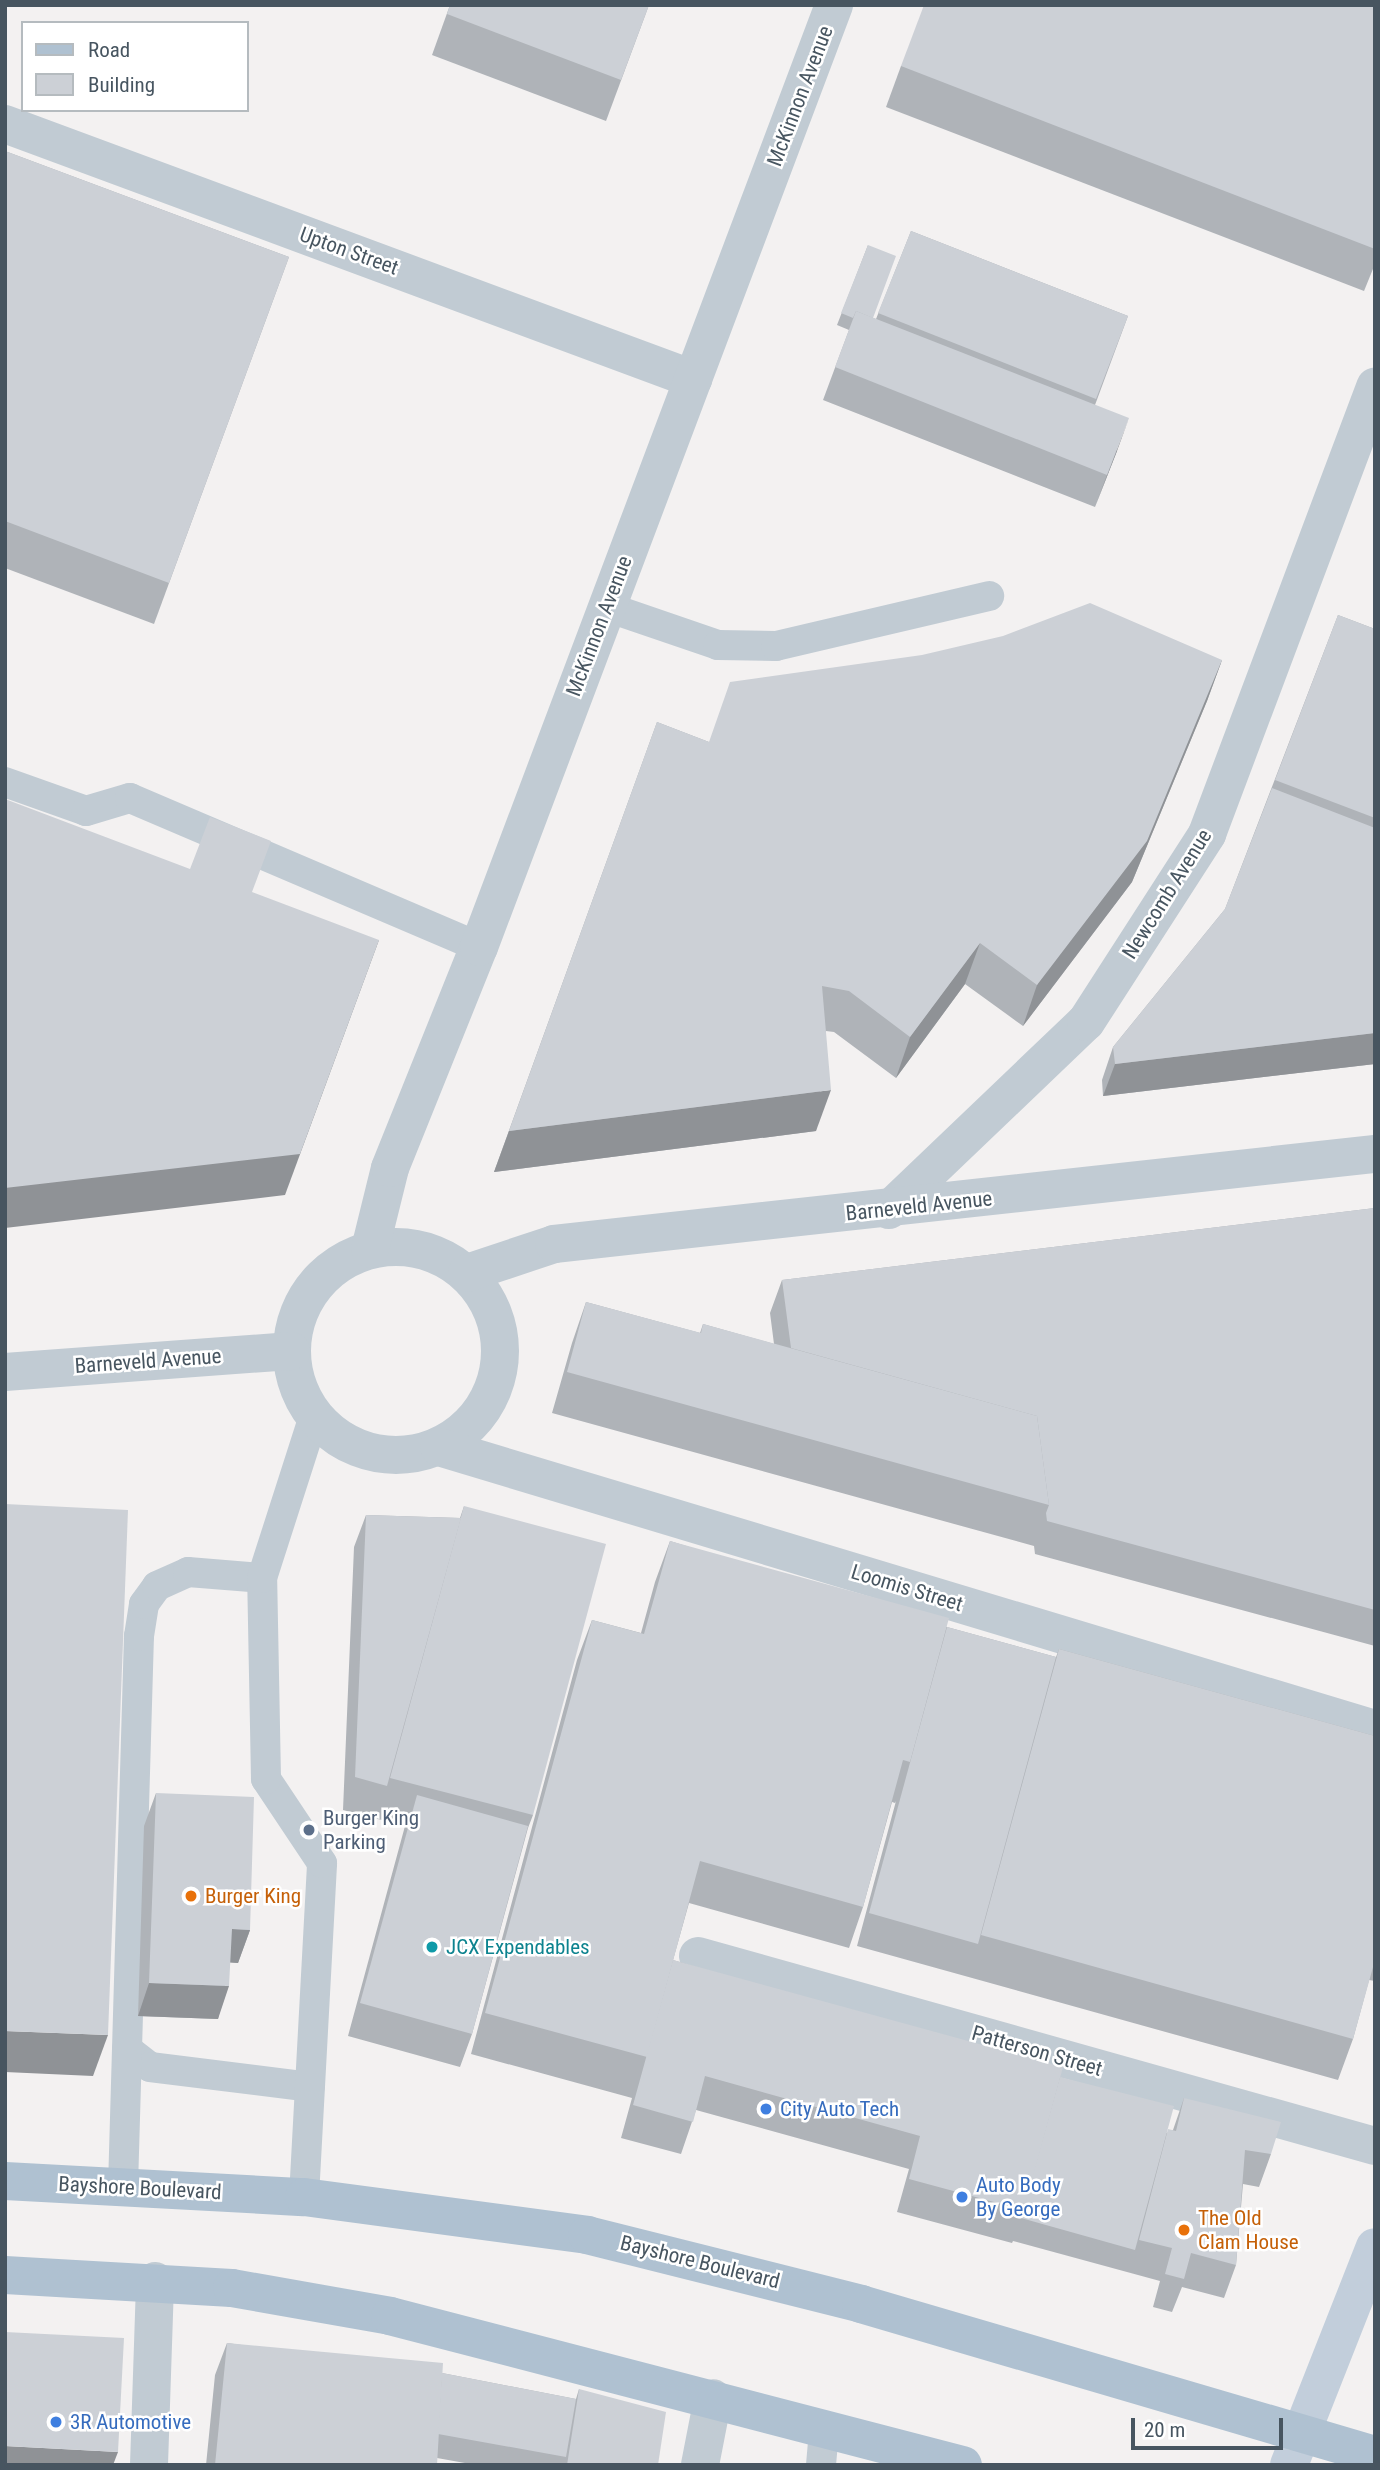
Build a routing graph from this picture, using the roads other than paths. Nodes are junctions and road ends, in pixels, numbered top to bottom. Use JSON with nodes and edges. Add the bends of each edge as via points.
{"nodes":[{"id":1,"x":834,"y":5,"type":"edge"},
{"id":2,"x":5,"y":124,"type":"edge"},
{"id":3,"x":693,"y":379,"type":"junction"},
{"id":4,"x":1375,"y":386,"type":"edge"},
{"id":5,"x":989,"y":596,"type":"dead end"},
{"id":6,"x":607,"y":607,"type":"junction"},
{"id":7,"x":5,"y":782,"type":"edge"},
{"id":8,"x":478,"y":947,"type":"junction"},
{"id":9,"x":1375,"y":1154,"type":"edge"},
{"id":10,"x":889,"y":1210,"type":"junction"},
{"id":11,"x":370,"y":1249,"type":"junction"},
{"id":12,"x":467,"y":1273,"type":"junction"},
{"id":13,"x":291,"y":1351,"type":"junction"},
{"id":14,"x":5,"y":1371,"type":"edge"},
{"id":15,"x":314,"y":1416,"type":"junction"},
{"id":16,"x":439,"y":1447,"type":"junction"},
{"id":17,"x":262,"y":1578,"type":"junction"},
{"id":18,"x":1375,"y":1729,"type":"edge"},
{"id":19,"x":698,"y":1956,"type":"dead end"},
{"id":20,"x":127,"y":2049,"type":"junction"},
{"id":21,"x":310,"y":2087,"type":"junction"},
{"id":22,"x":1375,"y":2146,"type":"edge"},
{"id":23,"x":5,"y":2181,"type":"edge"},
{"id":24,"x":122,"y":2187,"type":"junction"},
{"id":25,"x":303,"y":2197,"type":"junction"},
{"id":26,"x":1375,"y":2247,"type":"edge"},
{"id":27,"x":5,"y":2275,"type":"edge"},
{"id":28,"x":155,"y":2281,"type":"junction"},
{"id":29,"x":713,"y":2398,"type":"junction"},
{"id":30,"x":822,"y":2446,"type":"edge"},
{"id":31,"x":1295,"y":2449,"type":"edge"},
{"id":32,"x":1375,"y":2455,"type":"edge"},
{"id":33,"x":149,"y":2465,"type":"edge"},
{"id":34,"x":700,"y":2465,"type":"edge"},
{"id":35,"x":963,"y":2465,"type":"edge"}],
"edges":[{"from":1,"to":3,"type":"street","name":"McKinnon Avenue"},
{"from":2,"to":3,"type":"street","name":"Upton Street"},
{"from":3,"to":6,"type":"street","name":"McKinnon Avenue"},
{"from":4,"to":10,"type":"street","name":"Newcomb Avenue","via":[[1207,834],[1086,1022]]},
{"from":5,"to":6,"type":"lane","via":[[776,646],[718,645]]},
{"from":6,"to":8,"type":"street","name":"McKinnon Avenue"},
{"from":7,"to":8,"type":"lane","via":[[86,811],[130,798]]},
{"from":8,"to":11,"type":"street","name":"McKinnon Avenue","via":[[390,1168]]},
{"from":9,"to":10,"type":"street","name":"Barneveld Avenue"},
{"from":10,"to":12,"type":"street","name":"Barneveld Avenue","via":[[554,1244]]},
{"from":11,"to":12,"type":"street","via":[[404,1246],[437,1254]]},
{"from":11,"to":13,"type":"street","via":[[338,1263],[313,1286],[297,1317]]},
{"from":12,"to":16,"type":"street","via":[[492,1312],[499,1334],[500,1368],[489,1401],[468,1429]]},
{"from":13,"to":14,"type":"street","name":"Barneveld Avenue"},
{"from":13,"to":15,"type":"street","via":[[297,1386]]},
{"from":15,"to":16,"type":"street","via":[[339,1439],[370,1453],[405,1456]]},
{"from":15,"to":17,"type":"lane"},
{"from":16,"to":18,"type":"street","name":"Loomis Street"},
{"from":17,"to":20,"type":"lane","via":[[188,1572],[157,1587],[144,1604],[139,1636]]},
{"from":17,"to":21,"type":"lane","via":[[266,1779],[322,1863]]},
{"from":19,"to":22,"type":"street","name":"Patterson Street"},
{"from":20,"to":21,"type":"lane","via":[[150,2067]]},
{"from":20,"to":24,"type":"lane"},
{"from":21,"to":25,"type":"lane"},
{"from":23,"to":24,"type":"main road","name":"Bayshore Boulevard"},
{"from":24,"to":25,"type":"main road","name":"Bayshore Boulevard"},
{"from":25,"to":31,"type":"main road","name":"Bayshore Boulevard","via":[[493,2220],[675,2255],[957,2330]]},
{"from":26,"to":31,"type":"main road"},
{"from":27,"to":28,"type":"main road"},
{"from":28,"to":29,"type":"main road","via":[[232,2288],[390,2316]]},
{"from":28,"to":33,"type":"street"},
{"from":29,"to":30,"type":"main road"},
{"from":29,"to":34,"type":"street"},
{"from":30,"to":35,"type":"main road"},
{"from":31,"to":32,"type":"main road","name":"Bayshore Boulevard"}]}
